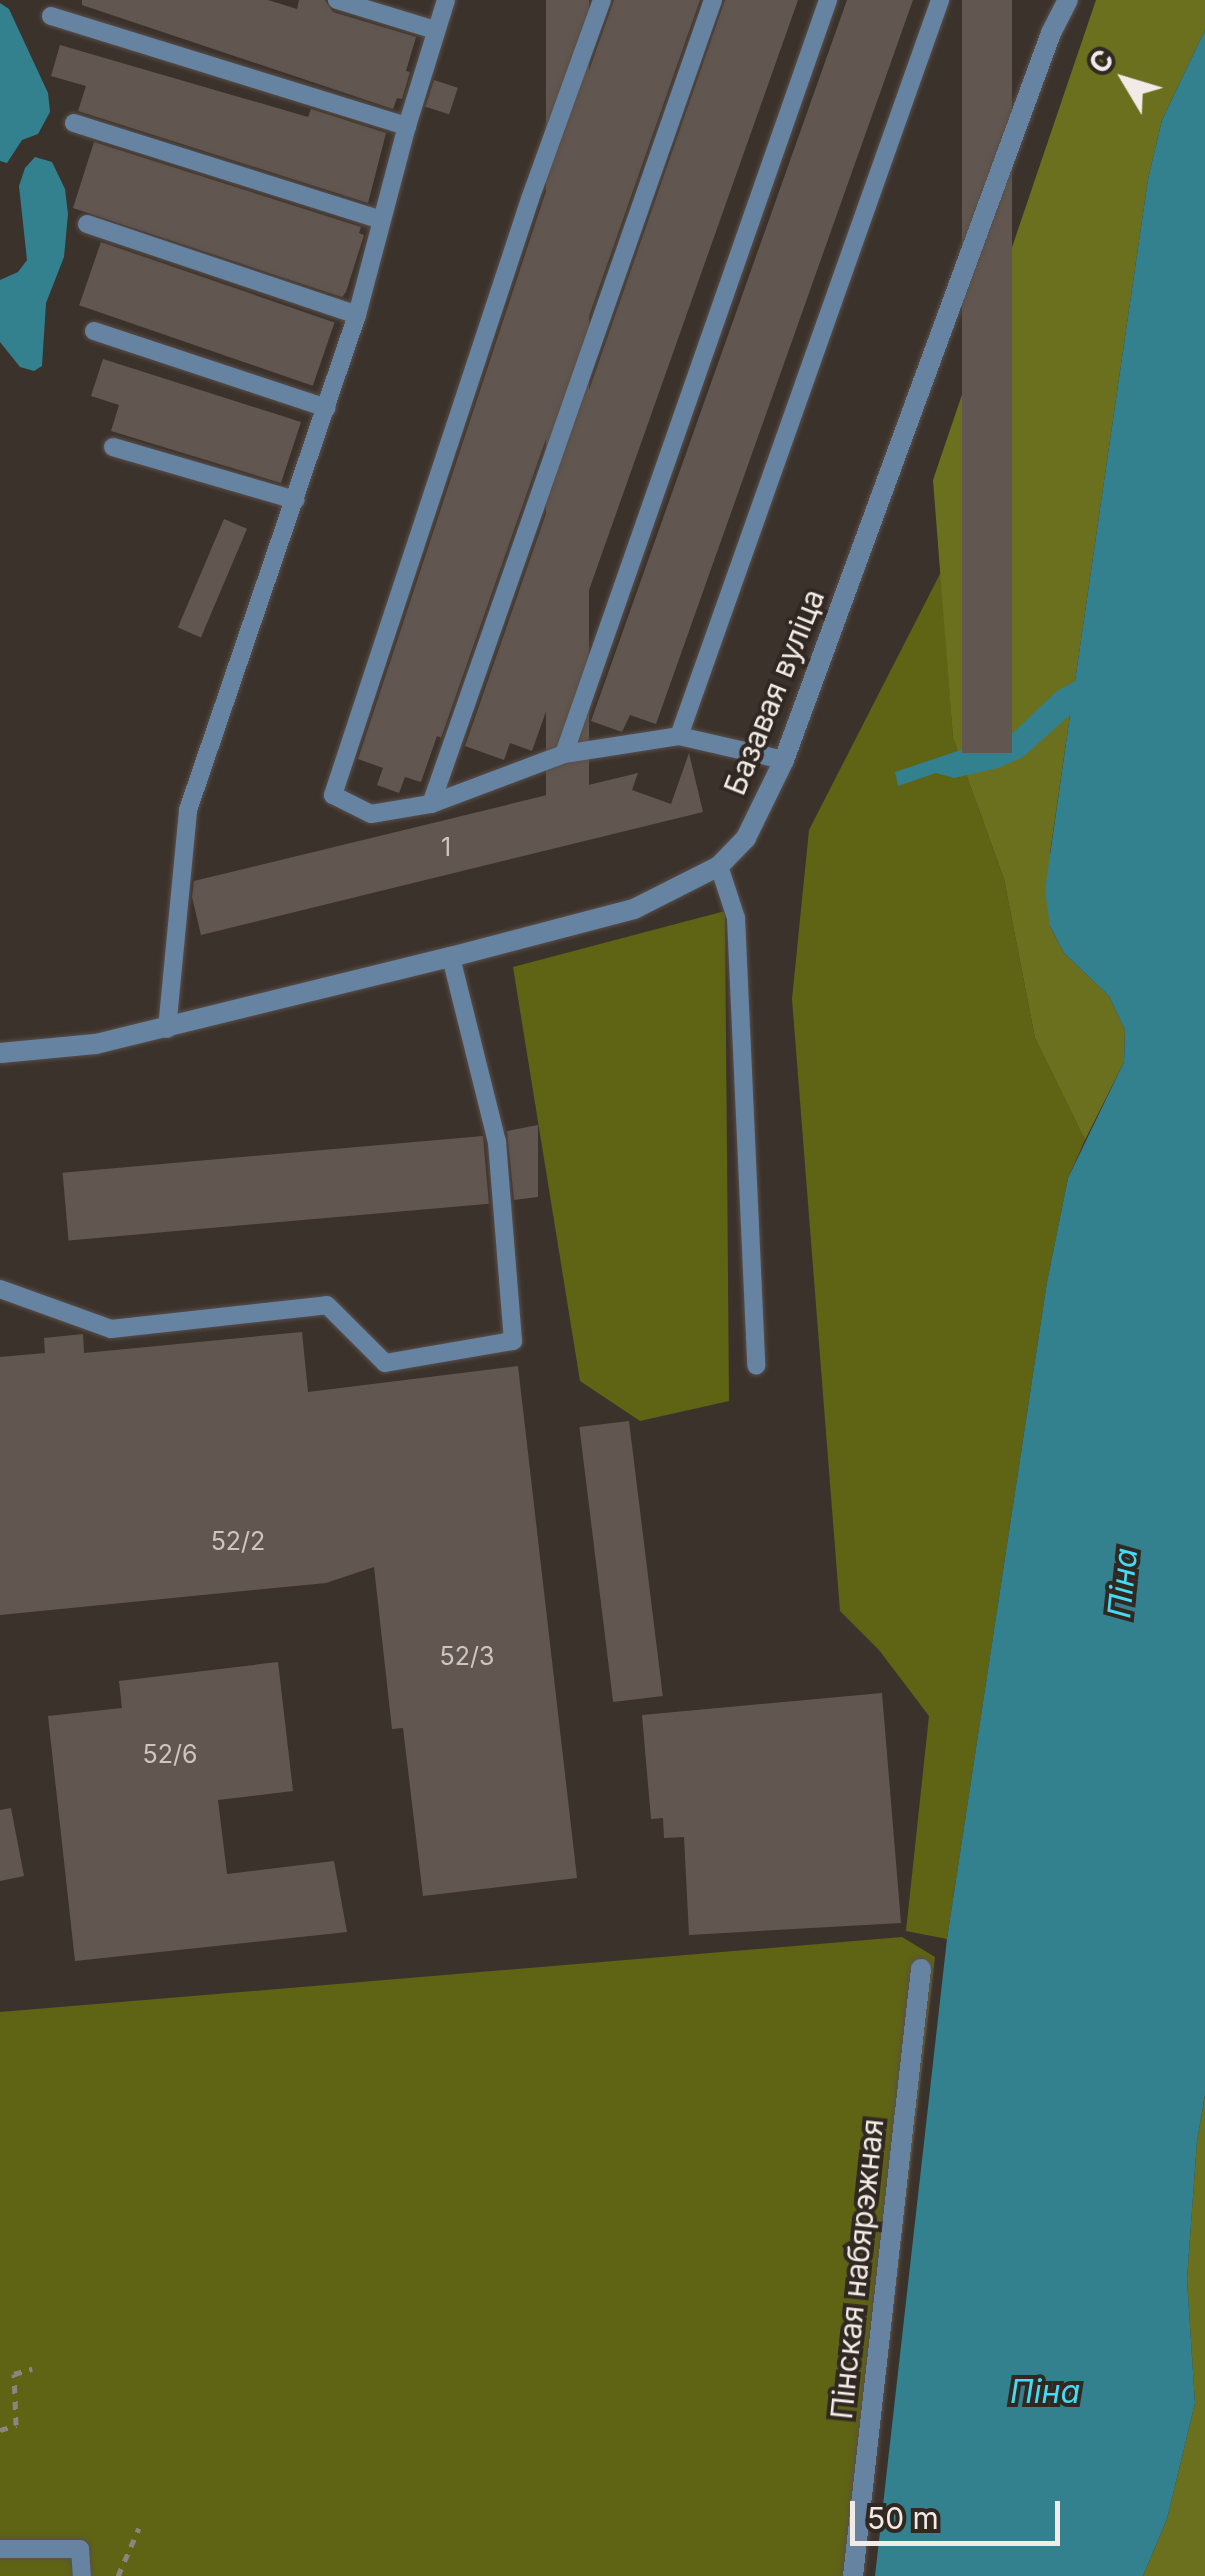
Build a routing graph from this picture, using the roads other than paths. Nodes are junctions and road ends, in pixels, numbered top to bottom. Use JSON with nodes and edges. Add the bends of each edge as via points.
{"nodes":[{"id":1,"x":337,"y":0,"type":"edge"},
{"id":2,"x":446,"y":0,"type":"edge"},
{"id":3,"x":602,"y":0,"type":"edge"},
{"id":4,"x":713,"y":0,"type":"edge"},
{"id":5,"x":828,"y":0,"type":"edge"},
{"id":6,"x":940,"y":0,"type":"edge"},
{"id":7,"x":1068,"y":0,"type":"edge"},
{"id":8,"x":51,"y":16,"type":"dead end"},
{"id":9,"x":435,"y":30,"type":"junction"},
{"id":10,"x":74,"y":124,"type":"dead end"},
{"id":11,"x":407,"y":126,"type":"junction"},
{"id":12,"x":381,"y":220,"type":"junction"},
{"id":13,"x":87,"y":224,"type":"dead end"},
{"id":14,"x":357,"y":315,"type":"junction"},
{"id":15,"x":94,"y":331,"type":"dead end"},
{"id":16,"x":327,"y":408,"type":"junction"},
{"id":17,"x":113,"y":446,"type":"dead end"},
{"id":18,"x":295,"y":500,"type":"junction"},
{"id":19,"x":680,"y":736,"type":"junction"},
{"id":20,"x":564,"y":754,"type":"junction"},
{"id":21,"x":784,"y":760,"type":"junction"},
{"id":22,"x":431,"y":804,"type":"junction"},
{"id":23,"x":719,"y":866,"type":"junction"},
{"id":24,"x":451,"y":957,"type":"junction"},
{"id":25,"x":167,"y":1029,"type":"junction"},
{"id":26,"x":0,"y":1053,"type":"edge"},
{"id":27,"x":0,"y":1289,"type":"edge"},
{"id":28,"x":756,"y":1366,"type":"dead end"},
{"id":29,"x":921,"y":1969,"type":"dead end"},
{"id":30,"x":0,"y":2549,"type":"edge"},
{"id":31,"x":82,"y":2576,"type":"edge"},
{"id":32,"x":852,"y":2576,"type":"edge"}],
"edges":[{"from":1,"to":9,"type":"lane"},
{"from":2,"to":9,"type":"lane"},
{"from":3,"to":22,"type":"lane","via":[[332,795],[371,814]]},
{"from":4,"to":22,"type":"lane"},
{"from":5,"to":20,"type":"lane"},
{"from":6,"to":19,"type":"lane"},
{"from":7,"to":21,"type":"street","name":"Базавая вуліца"},
{"from":8,"to":11,"type":"lane"},
{"from":9,"to":11,"type":"lane"},
{"from":10,"to":12,"type":"lane"},
{"from":11,"to":12,"type":"lane"},
{"from":12,"to":14,"type":"lane"},
{"from":13,"to":14,"type":"lane"},
{"from":14,"to":16,"type":"lane"},
{"from":15,"to":16,"type":"lane"},
{"from":16,"to":18,"type":"lane"},
{"from":17,"to":18,"type":"lane"},
{"from":18,"to":25,"type":"lane","via":[[188,810]]},
{"from":19,"to":20,"type":"lane"},
{"from":19,"to":21,"type":"lane"},
{"from":20,"to":22,"type":"lane"},
{"from":21,"to":23,"type":"street","name":"Базавая вуліца","via":[[746,838]]},
{"from":23,"to":24,"type":"street","name":"Базавая вуліца","via":[[634,909]]},
{"from":23,"to":28,"type":"lane","via":[[736,918]]},
{"from":24,"to":25,"type":"street","name":"Базавая вуліца"},
{"from":24,"to":27,"type":"lane","via":[[497,1142],[513,1341],[385,1363],[328,1305],[110,1329]]},
{"from":25,"to":26,"type":"street","name":"Базавая вуліца"},
{"from":29,"to":32,"type":"street","name":"Пінская набярэжная"},
{"from":30,"to":31,"type":"lane","via":[[80,2549]]}]}
